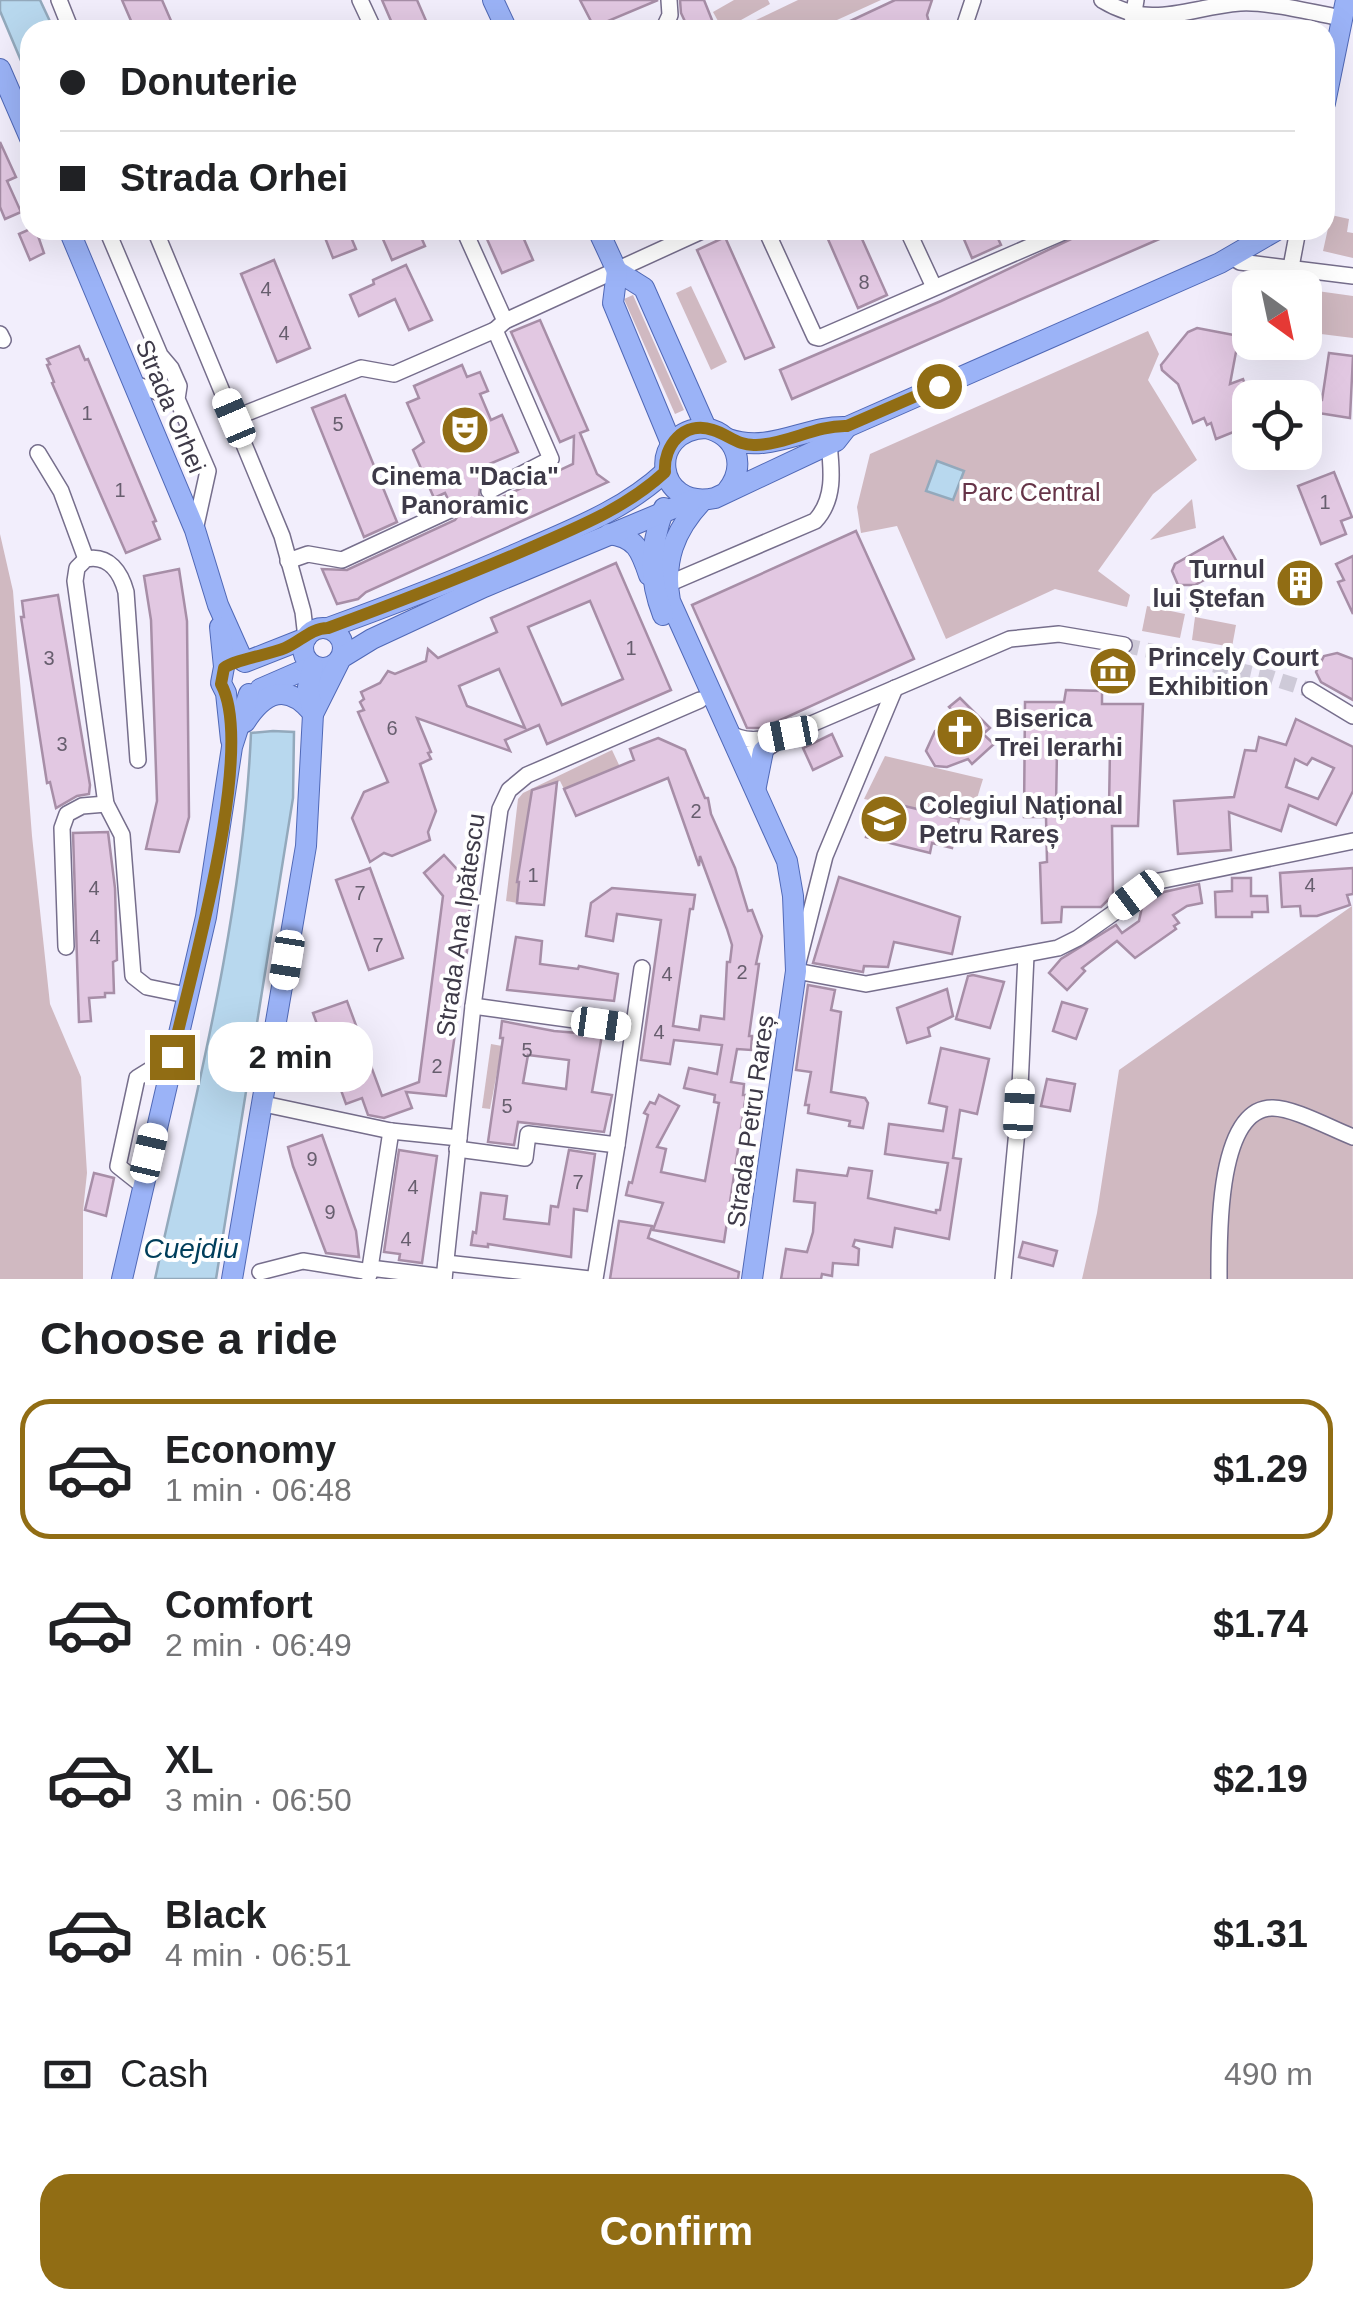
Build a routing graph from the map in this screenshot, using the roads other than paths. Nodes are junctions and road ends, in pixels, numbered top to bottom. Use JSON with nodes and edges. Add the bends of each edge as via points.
{"nodes":[{"id":1,"x":1102,"y":0,"type":"edge"},
{"id":2,"x":1242,"y":1,"type":"edge"},
{"id":3,"x":1344,"y":9,"type":"edge"},
{"id":4,"x":1133,"y":15,"type":"edge"},
{"id":5,"x":1335,"y":53,"type":"edge"},
{"id":6,"x":0,"y":69,"type":"edge"},
{"id":7,"x":20,"y":115,"type":"edge"},
{"id":8,"x":73,"y":240,"type":"edge"},
{"id":9,"x":110,"y":240,"type":"edge"},
{"id":10,"x":159,"y":240,"type":"edge"},
{"id":11,"x":468,"y":240,"type":"edge"},
{"id":12,"x":602,"y":240,"type":"edge"},
{"id":13,"x":686,"y":240,"type":"edge"},
{"id":14,"x":771,"y":240,"type":"edge"},
{"id":15,"x":912,"y":240,"type":"edge"},
{"id":16,"x":1045,"y":240,"type":"edge"},
{"id":17,"x":1259,"y":240,"type":"edge"},
{"id":18,"x":1296,"y":240,"type":"edge"},
{"id":19,"x":1232,"y":256,"type":"junction"},
{"id":20,"x":1292,"y":268,"type":"junction"},
{"id":21,"x":1353,"y":276,"type":"edge"},
{"id":22,"x":616,"y":279,"type":"junction"},
{"id":23,"x":934,"y":288,"type":"junction"},
{"id":24,"x":500,"y":326,"type":"junction"},
{"id":25,"x":135,"y":384,"type":"junction"},
{"id":26,"x":178,"y":400,"type":"junction"},
{"id":27,"x":234,"y":418,"type":"junction"},
{"id":28,"x":847,"y":426,"type":"junction"},
{"id":29,"x":706,"y":428,"type":"junction"},
{"id":30,"x":728,"y":439,"type":"junction"},
{"id":31,"x":672,"y":443,"type":"junction"},
{"id":32,"x":829,"y":444,"type":"junction"},
{"id":33,"x":38,"y":454,"type":"dead end"},
{"id":34,"x":669,"y":480,"type":"junction"},
{"id":35,"x":489,"y":490,"type":"dead end"},
{"id":36,"x":726,"y":491,"type":"junction"},
{"id":37,"x":697,"y":501,"type":"junction"},
{"id":38,"x":450,"y":510,"type":"dead end"},
{"id":39,"x":662,"y":514,"type":"junction"},
{"id":40,"x":195,"y":530,"type":"junction"},
{"id":41,"x":609,"y":534,"type":"junction"},
{"id":42,"x":86,"y":559,"type":"junction"},
{"id":43,"x":288,"y":561,"type":"junction"},
{"id":44,"x":660,"y":583,"type":"junction"},
{"id":45,"x":303,"y":612,"type":"junction"},
{"id":46,"x":328,"y":628,"type":"junction"},
{"id":47,"x":306,"y":638,"type":"junction"},
{"id":48,"x":1124,"y":645,"type":"tunnel mouth"},
{"id":49,"x":341,"y":658,"type":"junction"},
{"id":50,"x":237,"y":663,"type":"junction"},
{"id":51,"x":313,"y":666,"type":"junction"},
{"id":52,"x":895,"y":688,"type":"junction"},
{"id":53,"x":1310,"y":690,"type":"tunnel mouth"},
{"id":54,"x":226,"y":692,"type":"junction"},
{"id":55,"x":251,"y":692,"type":"junction"},
{"id":56,"x":700,"y":700,"type":"junction"},
{"id":57,"x":313,"y":714,"type":"junction"},
{"id":58,"x":1353,"y":716,"type":"edge"},
{"id":59,"x":727,"y":732,"type":"junction"},
{"id":60,"x":788,"y":734,"type":"junction"},
{"id":61,"x":232,"y":747,"type":"junction"},
{"id":62,"x":763,"y":751,"type":"junction"},
{"id":63,"x":738,"y":754,"type":"junction"},
{"id":64,"x":138,"y":760,"type":"dead end"},
{"id":65,"x":756,"y":788,"type":"junction"},
{"id":66,"x":106,"y":804,"type":"junction"},
{"id":67,"x":1353,"y":841,"type":"edge"},
{"id":68,"x":66,"y":947,"type":"dead end"},
{"id":69,"x":1026,"y":955,"type":"junction"},
{"id":70,"x":642,"y":968,"type":"dead end"},
{"id":71,"x":796,"y":971,"type":"junction"},
{"id":72,"x":186,"y":995,"type":"junction"},
{"id":73,"x":473,"y":1006,"type":"junction"},
{"id":74,"x":634,"y":1028,"type":"junction"},
{"id":75,"x":172,"y":1057,"type":"junction"},
{"id":76,"x":264,"y":1104,"type":"junction"},
{"id":77,"x":391,"y":1130,"type":"junction"},
{"id":78,"x":1353,"y":1137,"type":"edge"},
{"id":79,"x":458,"y":1143,"type":"junction"},
{"id":80,"x":617,"y":1146,"type":"junction"},
{"id":81,"x":142,"y":1185,"type":"junction"},
{"id":82,"x":260,"y":1272,"type":"dead end"},
{"id":83,"x":369,"y":1273,"type":"edge"},
{"id":84,"x":445,"y":1273,"type":"edge"},
{"id":85,"x":122,"y":1279,"type":"edge"},
{"id":86,"x":232,"y":1279,"type":"edge"},
{"id":87,"x":592,"y":1279,"type":"edge"},
{"id":88,"x":752,"y":1279,"type":"edge"},
{"id":89,"x":1003,"y":1279,"type":"edge"},
{"id":90,"x":1220,"y":1279,"type":"edge"}],
"edges":[{"from":1,"to":4,"type":"street"},
{"from":2,"to":3,"type":"street"},
{"from":2,"to":4,"type":"street","via":[[1176,16]]},
{"from":3,"to":5,"type":"main road"},
{"from":6,"to":7,"type":"main road"},
{"from":8,"to":25,"type":"main road","name":"Strada Orhei"},
{"from":9,"to":26,"type":"street","via":[[179,386]]},
{"from":10,"to":27,"type":"street"},
{"from":11,"to":24,"type":"street"},
{"from":12,"to":22,"type":"main road"},
{"from":13,"to":22,"type":"street"},
{"from":14,"to":23,"type":"street","via":[[815,338]]},
{"from":15,"to":23,"type":"street"},
{"from":16,"to":23,"type":"street"},
{"from":17,"to":19,"type":"main road"},
{"from":18,"to":20,"type":"street"},
{"from":19,"to":20,"type":"street"},
{"from":19,"to":28,"type":"main road"},
{"from":20,"to":21,"type":"street"},
{"from":22,"to":24,"type":"street"},
{"from":22,"to":29,"type":"main road","via":[[644,288]]},
{"from":22,"to":31,"type":"main road","via":[[613,303]]},
{"from":24,"to":27,"type":"street","via":[[394,374],[361,368]]},
{"from":24,"to":35,"type":"street","via":[[551,459]]},
{"from":25,"to":26,"type":"street"},
{"from":25,"to":40,"type":"main road","name":"Strada Orhei"},
{"from":26,"to":40,"type":"street","via":[[208,471]]},
{"from":27,"to":43,"type":"street"},
{"from":28,"to":30,"type":"main road","via":[[758,445]]},
{"from":28,"to":32,"type":"main road"},
{"from":29,"to":30,"type":"main road"},
{"from":29,"to":31,"type":"main road","via":[[686,431]]},
{"from":30,"to":36,"type":"main road","via":[[738,460]]},
{"from":31,"to":34,"type":"main road","via":[[664,462]]},
{"from":32,"to":36,"type":"main road"},
{"from":32,"to":44,"type":"street","via":[[833,481],[815,522]]},
{"from":33,"to":42,"type":"street"},
{"from":34,"to":37,"type":"main road"},
{"from":34,"to":39,"type":"main road","name":"Strada Petru Rareș"},
{"from":34,"to":46,"type":"main road","via":[[568,532]]},
{"from":36,"to":37,"type":"main road"},
{"from":37,"to":39,"type":"main road"},
{"from":37,"to":44,"type":"main road","name":"Strada Petru Rareș"},
{"from":38,"to":43,"type":"street","via":[[342,560],[308,554]]},
{"from":39,"to":41,"type":"main road"},
{"from":39,"to":44,"type":"main road","name":"Strada Petru Rareș","via":[[654,544]]},
{"from":40,"to":50,"type":"main road","name":"Strada Orhei"},
{"from":41,"to":44,"type":"main road","via":[[637,545]]},
{"from":41,"to":49,"type":"main road","via":[[430,611]]},
{"from":42,"to":64,"type":"street","via":[[104,560],[122,576]]},
{"from":42,"to":66,"type":"street","via":[[75,581]]},
{"from":43,"to":45,"type":"street"},
{"from":44,"to":56,"type":"main road","name":"Strada Petru Rareș"},
{"from":44,"to":59,"type":"main road","name":"Strada Petru Rareș"},
{"from":45,"to":46,"type":"street"},
{"from":45,"to":47,"type":"street"},
{"from":46,"to":47,"type":"main road"},
{"from":46,"to":49,"type":"main road","via":[[342,640]]},
{"from":47,"to":50,"type":"main road"},
{"from":47,"to":51,"type":"main road","via":[[303,650]]},
{"from":48,"to":52,"type":"street","via":[[1059,634],[1010,639]]},
{"from":49,"to":51,"type":"main road","via":[[332,667]]},
{"from":49,"to":57,"type":"main road"},
{"from":50,"to":54,"type":"main road","via":[[221,684]]},
{"from":50,"to":55,"type":"main road","via":[[256,675]]},
{"from":51,"to":55,"type":"main road"},
{"from":51,"to":57,"type":"main road"},
{"from":52,"to":60,"type":"street"},
{"from":52,"to":71,"type":"street","name":"Strada Petru Rareș","via":[[825,856]]},
{"from":53,"to":58,"type":"street"},
{"from":54,"to":55,"type":"main road"},
{"from":54,"to":61,"type":"main road"},
{"from":55,"to":61,"type":"main road"},
{"from":56,"to":63,"type":"main road","name":"Strada Petru Rareș","via":[[717,737]]},
{"from":56,"to":73,"type":"street","name":"Strada Ana Ipătescu","via":[[556,761],[509,790],[500,808]]},
{"from":57,"to":61,"type":"main road","via":[[300,698],[272,695],[248,717]]},
{"from":57,"to":76,"type":"main road","via":[[306,846]]},
{"from":59,"to":60,"type":"street","via":[[752,741]]},
{"from":59,"to":63,"type":"main road","name":"Strada Petru Rareș"},
{"from":60,"to":62,"type":"street"},
{"from":61,"to":72,"type":"main road","via":[[209,900]]},
{"from":62,"to":63,"type":"street"},
{"from":62,"to":65,"type":"main road"},
{"from":63,"to":65,"type":"main road","name":"Strada Petru Rareș"},
{"from":65,"to":71,"type":"main road","name":"Strada Petru Rareș","via":[[788,860]]},
{"from":66,"to":68,"type":"street","via":[[67,814],[62,828]]},
{"from":66,"to":72,"type":"street","via":[[122,835],[133,976],[147,987]]},
{"from":67,"to":69,"type":"street","via":[[1159,881],[1078,938]]},
{"from":69,"to":71,"type":"street","via":[[866,984]]},
{"from":69,"to":89,"type":"street"},
{"from":70,"to":74,"type":"street"},
{"from":71,"to":88,"type":"main road","name":"Strada Petru Rareș"},
{"from":72,"to":75,"type":"main road"},
{"from":73,"to":74,"type":"street"},
{"from":73,"to":79,"type":"street","name":"Strada Ana Ipătescu"},
{"from":74,"to":80,"type":"street"},
{"from":75,"to":81,"type":"main road"},
{"from":75,"to":81,"type":"street","via":[[137,1078],[118,1166]]},
{"from":76,"to":77,"type":"street"},
{"from":76,"to":86,"type":"main road"},
{"from":77,"to":79,"type":"street"},
{"from":77,"to":83,"type":"street"},
{"from":78,"to":90,"type":"street","via":[[1278,1108],[1252,1115],[1232,1149],[1219,1222]]},
{"from":79,"to":80,"type":"street","via":[[524,1158],[528,1134]]},
{"from":79,"to":84,"type":"street","name":"Strada Ana Ipătescu"},
{"from":80,"to":87,"type":"street"},
{"from":81,"to":85,"type":"main road"},
{"from":82,"to":83,"type":"street","via":[[303,1261]]},
{"from":83,"to":84,"type":"street"},
{"from":84,"to":87,"type":"street"}]}
